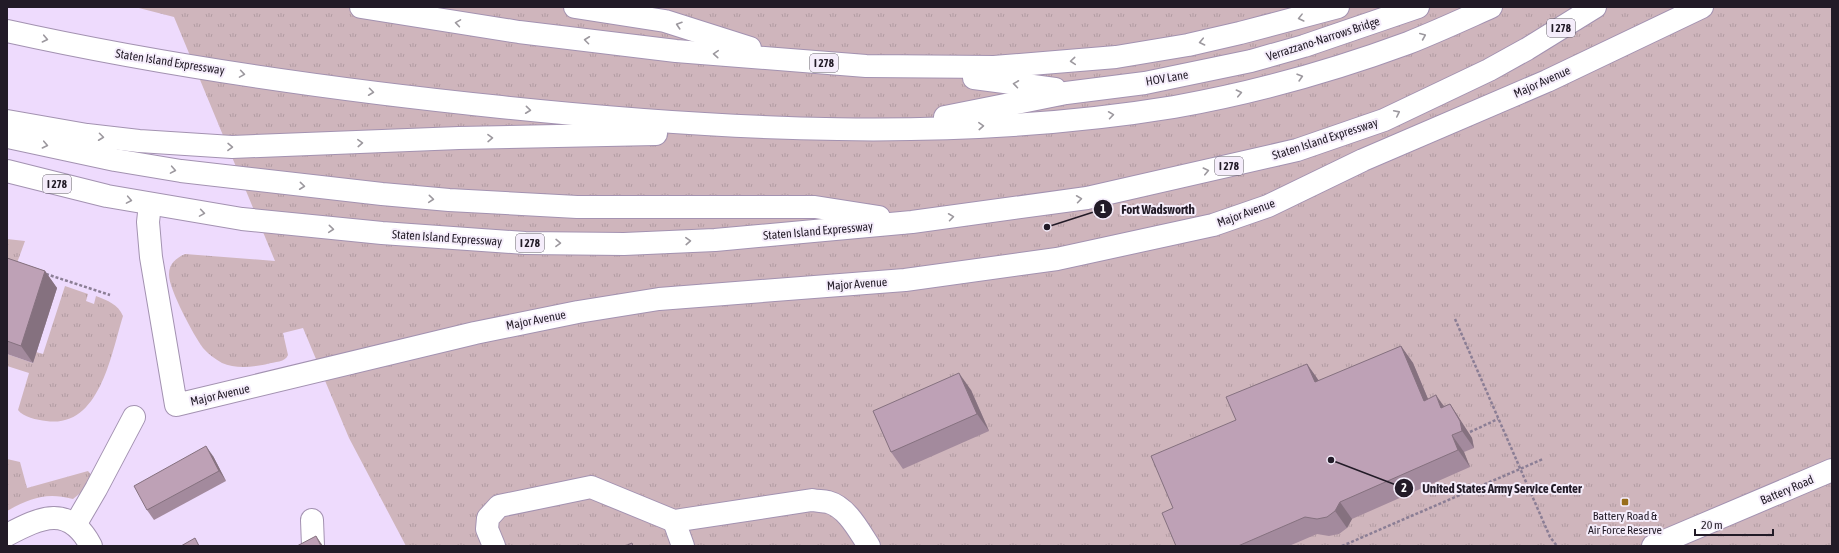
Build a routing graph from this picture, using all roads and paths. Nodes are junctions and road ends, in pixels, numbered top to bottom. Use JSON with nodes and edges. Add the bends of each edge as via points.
{"nodes":[{"id":1,"x":361,"y":7,"type":"edge"},
{"id":2,"x":575,"y":7,"type":"edge"},
{"id":3,"x":1338,"y":7,"type":"edge"},
{"id":4,"x":1418,"y":7,"type":"edge"},
{"id":5,"x":1491,"y":7,"type":"edge"},
{"id":6,"x":1595,"y":7,"type":"edge"},
{"id":7,"x":1702,"y":7,"type":"edge"},
{"id":8,"x":7,"y":31,"type":"edge"},
{"id":9,"x":783,"y":59,"type":"junction"},
{"id":10,"x":1251,"y":61,"type":"joint"},
{"id":11,"x":866,"y":66,"type":"junction"},
{"id":12,"x":1083,"y":90,"type":"junction"},
{"id":13,"x":7,"y":121,"type":"edge"},
{"id":14,"x":872,"y":129,"type":"junction"},
{"id":15,"x":7,"y":137,"type":"edge"},
{"id":16,"x":7,"y":171,"type":"edge"},
{"id":17,"x":7,"y":184,"type":"edge"},
{"id":18,"x":107,"y":196,"type":"junction"},
{"id":19,"x":150,"y":204,"type":"junction"},
{"id":20,"x":912,"y":222,"type":"junction"},
{"id":21,"x":44,"y":274,"type":"edge"},
{"id":22,"x":110,"y":295,"type":"dead end"},
{"id":23,"x":1455,"y":319,"type":"dead end"},
{"id":24,"x":134,"y":417,"type":"dead end"},
{"id":25,"x":1498,"y":419,"type":"junction"},
{"id":26,"x":1470,"y":432,"type":"dead end"},
{"id":27,"x":1543,"y":459,"type":"dead end"},
{"id":28,"x":1520,"y":469,"type":"junction"},
{"id":29,"x":1832,"y":470,"type":"edge"},
{"id":30,"x":312,"y":520,"type":"dead end"},
{"id":31,"x":68,"y":521,"type":"junction"},
{"id":32,"x":674,"y":521,"type":"junction"},
{"id":33,"x":7,"y":535,"type":"edge"},
{"id":34,"x":91,"y":546,"type":"edge"},
{"id":35,"x":313,"y":546,"type":"edge"},
{"id":36,"x":494,"y":546,"type":"edge"},
{"id":37,"x":683,"y":546,"type":"edge"},
{"id":38,"x":869,"y":546,"type":"edge"},
{"id":39,"x":1342,"y":546,"type":"edge"},
{"id":40,"x":1557,"y":546,"type":"edge"},
{"id":41,"x":1653,"y":546,"type":"edge"}],
"edges":[{"from":9,"to":1,"type":"main road","number":"I 278","one_way":true,"via":[[676,51],[519,32]]},
{"from":9,"to":2,"type":"main road","one_way":true,"via":[[665,21]]},
{"from":3,"to":11,"type":"main road","number":"I 278","one_way":true,"via":[[1188,45],[1116,57],[994,67]]},
{"from":4,"to":10,"type":"main road","name":"Verrazzano-Narrows Bridge","via":[[1304,46]]},
{"from":14,"to":5,"type":"main road","name":"Staten Island Expressway","one_way":true,"via":[[1076,120],[1175,106],[1263,88],[1338,66],[1409,42]]},
{"from":20,"to":6,"type":"main road","name":"Staten Island Expressway","number":"I 278","one_way":true,"via":[[1087,198],[1297,150],[1384,120],[1489,70]]},
{"from":7,"to":19,"type":"main road","name":"Major Avenue","via":[[1547,81],[1362,160],[1268,206],[1213,225],[1057,259],[905,280],[659,299],[578,312],[475,333],[176,405],[151,257],[148,222]]},
{"from":8,"to":14,"type":"main road","name":"Staten Island Expressway","one_way":true,"via":[[190,66],[460,103],[715,126]]},
{"from":9,"to":11,"type":"main road","number":"I 278"},
{"from":10,"to":12,"type":"main road","name":"HOV Lane","via":[[1145,82]]},
{"from":12,"to":11,"type":"main road","one_way":true,"via":[[1051,89],[908,69]]},
{"from":12,"to":14,"type":"main road","via":[[913,124]]},
{"from":13,"to":14,"type":"main road","one_way":true,"via":[[59,131],[139,141],[232,147],[459,138]]},
{"from":15,"to":20,"type":"main road","one_way":true,"via":[[181,171],[382,194],[577,207],[815,207]]},
{"from":16,"to":18,"type":"main road","name":"Staten Island Expressway","number":"I 278"},
{"from":17,"to":18,"type":"main road"},
{"from":18,"to":19,"type":"main road","name":"Staten Island Expressway","number":"I 278","one_way":true},
{"from":19,"to":20,"type":"main road","name":"Staten Island Expressway","number":"I 278","one_way":true,"via":[[284,224],[525,243],[624,244],[715,240]]},
{"from":21,"to":22,"type":"path"},
{"from":23,"to":25,"type":"path"},
{"from":24,"to":31,"type":"main road","via":[[96,489]]},
{"from":25,"to":26,"type":"path"},
{"from":25,"to":28,"type":"path"},
{"from":27,"to":28,"type":"path"},
{"from":28,"to":39,"type":"path"},
{"from":28,"to":40,"type":"path","via":[[1550,537]]},
{"from":29,"to":41,"type":"main road","name":"Battery Road"},
{"from":30,"to":35,"type":"main road"},
{"from":31,"to":33,"type":"main road","via":[[48,518],[33,521]]},
{"from":31,"to":34,"type":"main road","via":[[85,535]]},
{"from":32,"to":36,"type":"main road","via":[[591,487],[499,506],[488,518],[488,529]]},
{"from":32,"to":37,"type":"main road"},
{"from":32,"to":38,"type":"main road","via":[[812,500],[828,502],[839,508],[851,520]]}]}
